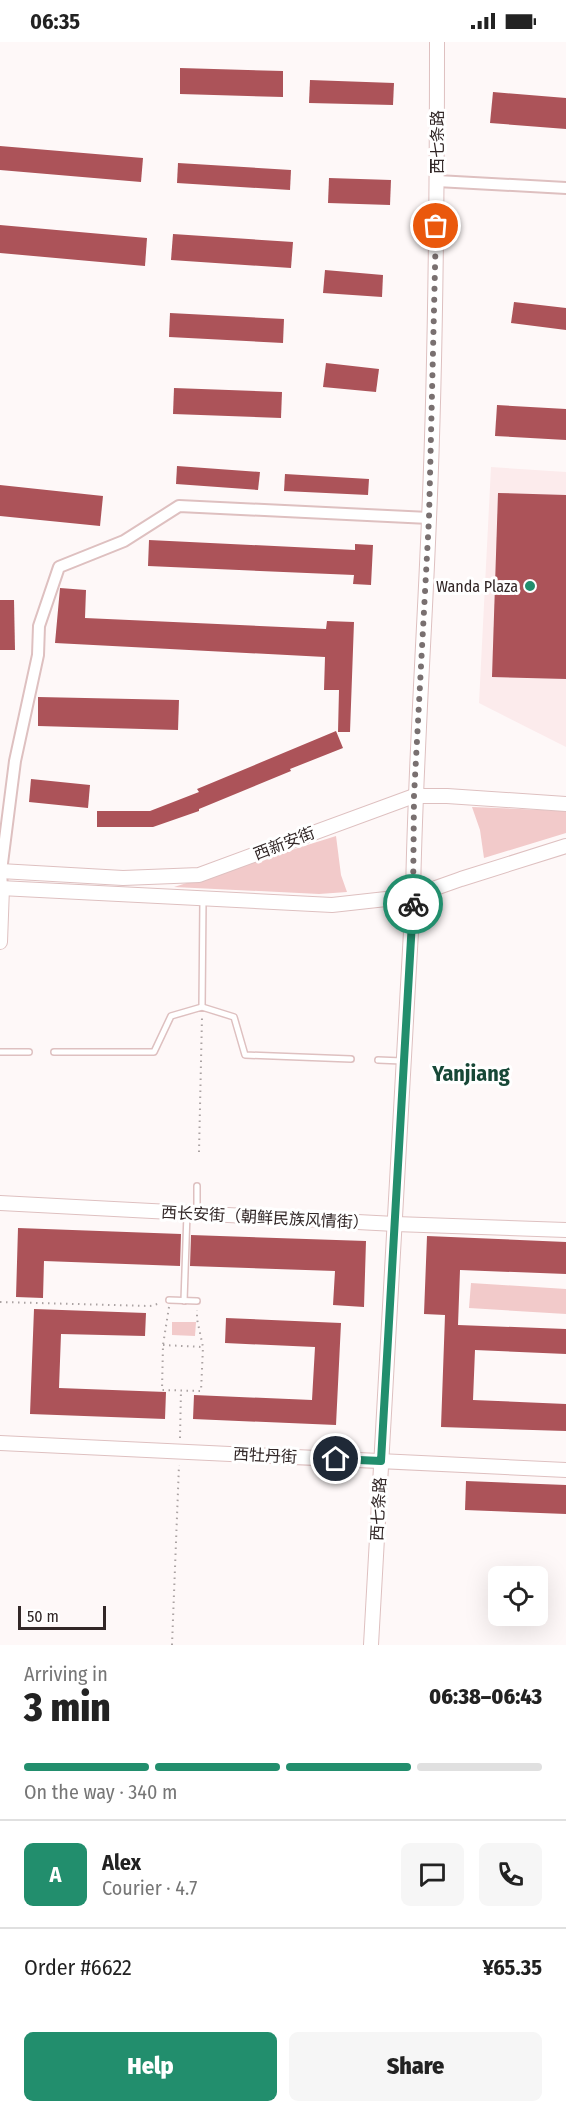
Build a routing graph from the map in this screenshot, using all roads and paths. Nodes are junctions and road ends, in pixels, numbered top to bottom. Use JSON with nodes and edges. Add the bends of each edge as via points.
{"nodes":[{"id":1,"x":437,"y":42,"type":"edge"},
{"id":2,"x":437,"y":181,"type":"junction"},
{"id":3,"x":566,"y":188,"type":"edge"},
{"id":4,"x":429,"y":518,"type":"junction"},
{"id":5,"x":414,"y":796,"type":"junction"},
{"id":6,"x":566,"y":804,"type":"edge"},
{"id":7,"x":566,"y":846,"type":"edge"},
{"id":8,"x":0,"y":871,"type":"edge"},
{"id":9,"x":1,"y":888,"type":"edge"},
{"id":10,"x":413,"y":896,"type":"junction"},
{"id":11,"x":202,"y":898,"type":"junction"},
{"id":12,"x":0,"y":942,"type":"edge"},
{"id":13,"x":202,"y":1006,"type":"junction"},
{"id":14,"x":0,"y":1052,"type":"edge"},
{"id":15,"x":29,"y":1052,"type":"dead end"},
{"id":16,"x":54,"y":1052,"type":"dead end"},
{"id":17,"x":351,"y":1059,"type":"dead end"},
{"id":18,"x":378,"y":1060,"type":"dead end"},
{"id":19,"x":404,"y":1061,"type":"junction"},
{"id":20,"x":199,"y":1152,"type":"dead end"},
{"id":21,"x":197,"y":1186,"type":"dead end"},
{"id":22,"x":0,"y":1203,"type":"edge"},
{"id":23,"x":192,"y":1213,"type":"junction"},
{"id":24,"x":395,"y":1224,"type":"junction"},
{"id":25,"x":566,"y":1230,"type":"edge"},
{"id":26,"x":169,"y":1300,"type":"joint"},
{"id":27,"x":184,"y":1301,"type":"junction"},
{"id":28,"x":197,"y":1301,"type":"dead end"},
{"id":29,"x":0,"y":1302,"type":"edge"},
{"id":30,"x":169,"y":1319,"type":"dead end"},
{"id":31,"x":196,"y":1319,"type":"dead end"},
{"id":32,"x":163,"y":1345,"type":"junction"},
{"id":33,"x":204,"y":1347,"type":"junction"},
{"id":34,"x":181,"y":1390,"type":"junction"},
{"id":35,"x":0,"y":1443,"type":"edge"},
{"id":36,"x":180,"y":1451,"type":"junction"},
{"id":37,"x":381,"y":1461,"type":"junction"},
{"id":38,"x":566,"y":1470,"type":"edge"},
{"id":39,"x":171,"y":1645,"type":"edge"},
{"id":40,"x":371,"y":1645,"type":"edge"}],
"edges":[{"from":1,"to":2,"type":"street","name":"西七条路"},
{"from":2,"to":3,"type":"street"},
{"from":2,"to":4,"type":"street","name":"西七条路"},
{"from":4,"to":5,"type":"street","name":"西七条路"},
{"from":4,"to":8,"type":"street","via":[[179,506],[124,541],[59,567],[39,626],[38,655],[15,761]]},
{"from":5,"to":6,"type":"street","name":"西新安街"},
{"from":5,"to":8,"type":"street","name":"西新安街","via":[[200,875],[123,878]]},
{"from":5,"to":10,"type":"street","name":"西七条路"},
{"from":7,"to":10,"type":"street"},
{"from":8,"to":9,"type":"street"},
{"from":9,"to":11,"type":"street"},
{"from":9,"to":12,"type":"street"},
{"from":10,"to":11,"type":"street","via":[[332,905]]},
{"from":10,"to":19,"type":"street","name":"西七条路"},
{"from":11,"to":13,"type":"lane"},
{"from":13,"to":16,"type":"lane","via":[[171,1016],[154,1052]]},
{"from":13,"to":17,"type":"lane","via":[[234,1017],[245,1055]]},
{"from":13,"to":20,"type":"path"},
{"from":14,"to":15,"type":"lane"},
{"from":18,"to":19,"type":"lane"},
{"from":19,"to":24,"type":"street","name":"西七条路"},
{"from":21,"to":23,"type":"lane"},
{"from":22,"to":23,"type":"street","name":"西长安街（朝鲜民族风情街）"},
{"from":23,"to":24,"type":"street","name":"西长安街（朝鲜民族风情街）"},
{"from":23,"to":27,"type":"lane"},
{"from":24,"to":25,"type":"street","name":"西长安街（朝鲜民族风情街）"},
{"from":24,"to":37,"type":"street","name":"西七条路"},
{"from":26,"to":27,"type":"lane"},
{"from":26,"to":29,"type":"path","via":[[150,1306]]},
{"from":27,"to":28,"type":"lane"},
{"from":30,"to":32,"type":"path"},
{"from":31,"to":33,"type":"path"},
{"from":32,"to":33,"type":"path"},
{"from":32,"to":34,"type":"path","via":[[162,1390]]},
{"from":33,"to":34,"type":"path","via":[[201,1391]]},
{"from":34,"to":36,"type":"path"},
{"from":35,"to":36,"type":"street","name":"西牡丹街"},
{"from":36,"to":37,"type":"street","name":"西牡丹街"},
{"from":36,"to":39,"type":"path"},
{"from":37,"to":38,"type":"street","name":"西牡丹街"},
{"from":37,"to":40,"type":"street","name":"西七条路"}]}
